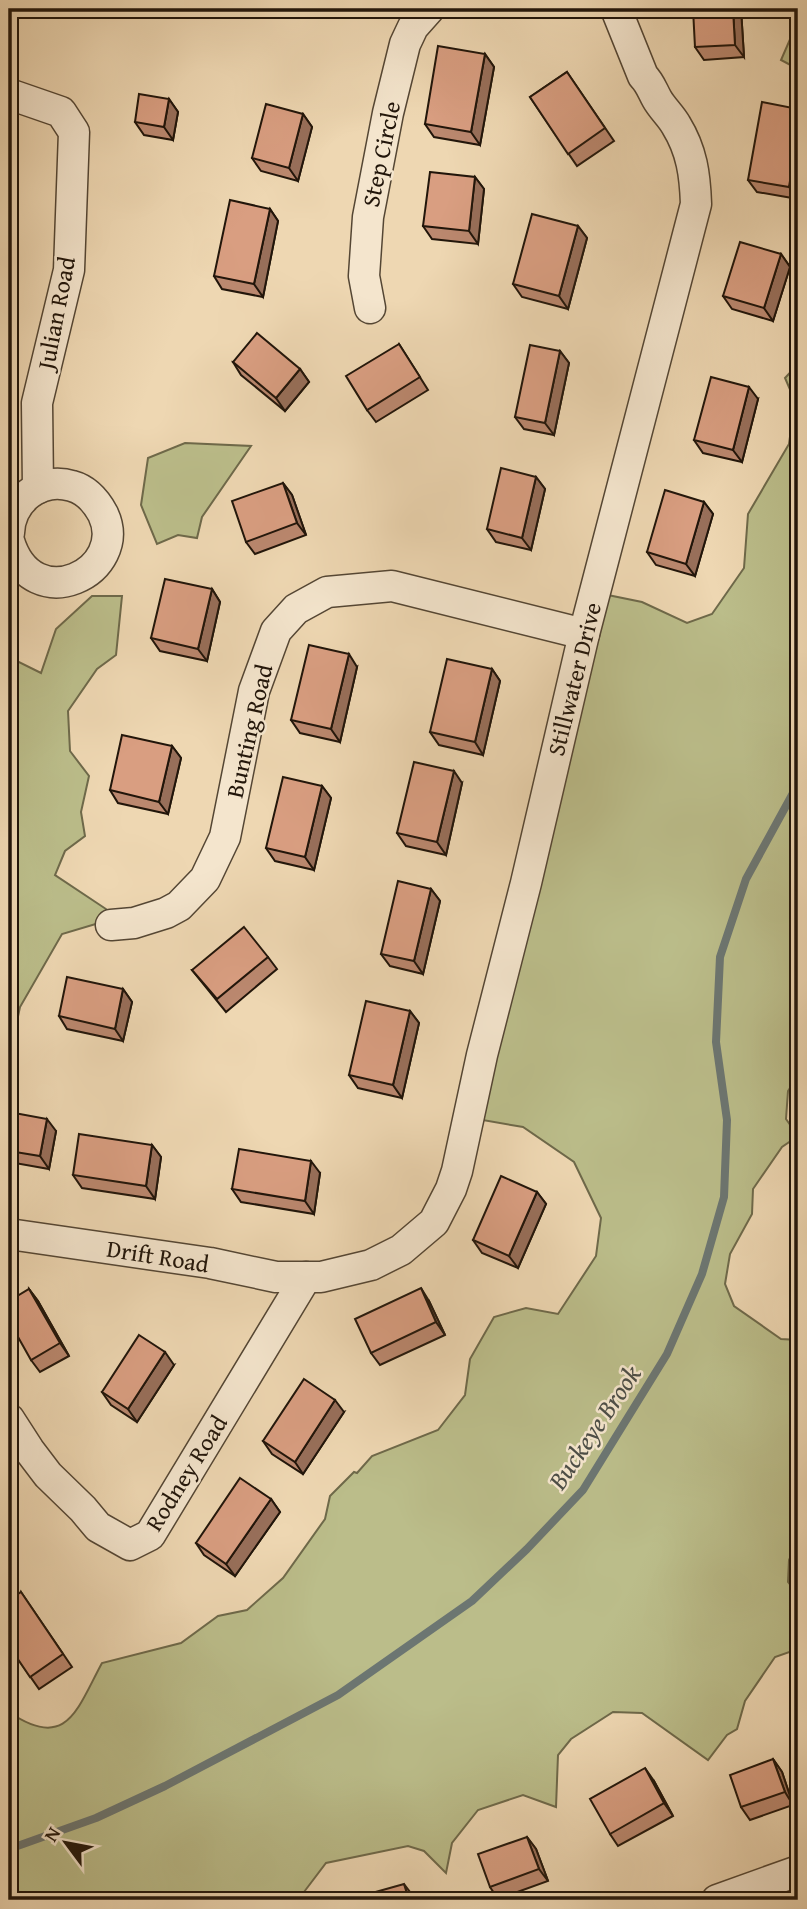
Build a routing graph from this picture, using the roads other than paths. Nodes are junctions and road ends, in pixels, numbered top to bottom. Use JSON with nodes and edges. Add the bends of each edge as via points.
{"nodes":[{"id":1,"x":429,"y":9,"type":"edge"},
{"id":2,"x":616,"y":9,"type":"edge"},
{"id":3,"x":9,"y":94,"type":"edge"},
{"id":4,"x":370,"y":308,"type":"dead end"},
{"id":5,"x":38,"y":488,"type":"junction"},
{"id":6,"x":9,"y":533,"type":"edge"},
{"id":7,"x":9,"y":541,"type":"edge"},
{"id":8,"x":584,"y":634,"type":"junction"},
{"id":9,"x":111,"y":925,"type":"dead end"},
{"id":10,"x":9,"y":1234,"type":"edge"},
{"id":11,"x":306,"y":1277,"type":"junction"},
{"id":12,"x":9,"y":1419,"type":"edge"},
{"id":13,"x":798,"y":1871,"type":"edge"},
{"id":14,"x":717,"y":1900,"type":"edge"}],
"edges":[{"from":1,"to":4,"type":"street","name":"Step Circle","via":[[405,44],[370,204],[364,276]]},
{"from":2,"to":8,"type":"street","name":"Stillwater Drive","via":[[643,76],[687,146],[695,173],[696,204]]},
{"from":3,"to":5,"type":"street","name":"Julian Road","via":[[61,112],[74,132],[69,270],[37,403]]},
{"from":5,"to":6,"type":"street","via":[[14,509]]},
{"from":5,"to":7,"type":"street","via":[[71,485],[86,492],[105,519],[104,552],[82,577],[51,582],[22,568]]},
{"from":8,"to":9,"type":"street","name":"Bunting Road","via":[[392,586],[327,592],[296,609],[276,631],[254,691],[225,837],[205,879],[180,906],[166,913]]},
{"from":8,"to":11,"type":"street","name":"Stillwater Drive","via":[[451,1189],[434,1222],[401,1250],[336,1275]]},
{"from":10,"to":11,"type":"street","name":"Drift Road","via":[[276,1277]]},
{"from":11,"to":12,"type":"street","name":"Rodney Road","via":[[150,1535],[130,1545],[98,1527],[48,1475]]},
{"from":13,"to":14,"type":"street"}]}
